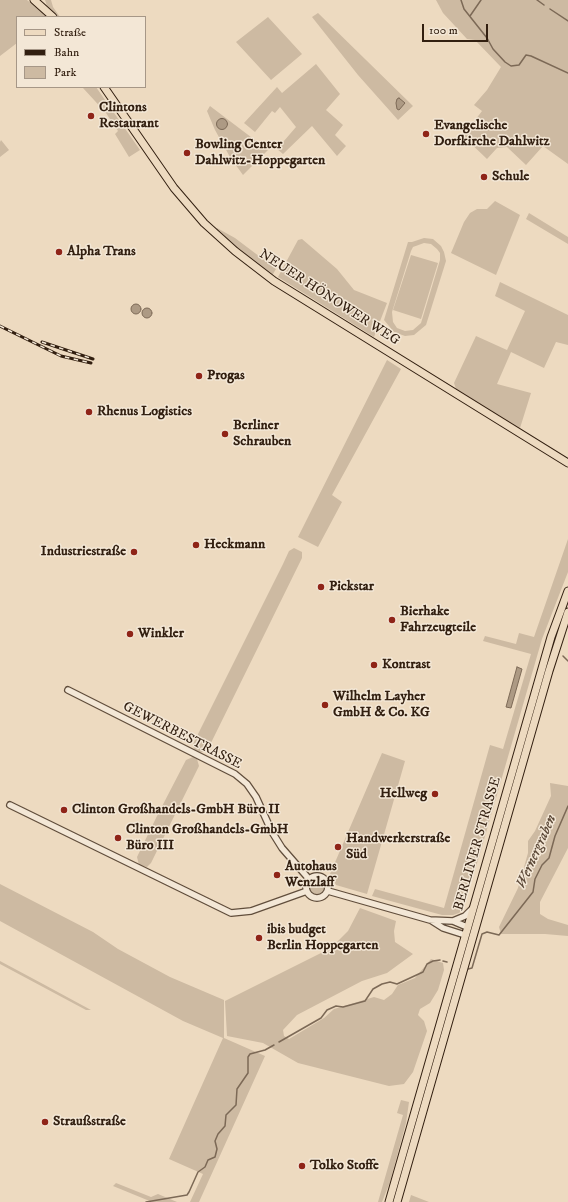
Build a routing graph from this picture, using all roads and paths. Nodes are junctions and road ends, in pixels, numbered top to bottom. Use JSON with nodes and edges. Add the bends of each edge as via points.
{"nodes":[{"id":1,"x":35,"y":0,"type":"edge"},
{"id":2,"x":52,"y":16,"type":"edge"},
{"id":3,"x":105,"y":88,"type":"edge"},
{"id":4,"x":568,"y":463,"type":"edge"},
{"id":5,"x":568,"y":591,"type":"edge"},
{"id":6,"x":568,"y":612,"type":"edge"},
{"id":7,"x":68,"y":690,"type":"dead end"},
{"id":8,"x":10,"y":805,"type":"dead end"},
{"id":9,"x":309,"y":879,"type":"junction"},
{"id":10,"x":307,"y":891,"type":"junction"},
{"id":11,"x":328,"y":891,"type":"junction"},
{"id":12,"x":473,"y":908,"type":"junction"},
{"id":13,"x":431,"y":921,"type":"junction"},
{"id":14,"x":453,"y":921,"type":"junction"},
{"id":15,"x":467,"y":927,"type":"junction"},
{"id":16,"x":465,"y":935,"type":"junction"},
{"id":17,"x":389,"y":1202,"type":"edge"},
{"id":18,"x":397,"y":1202,"type":"edge"}],
"edges":[{"from":1,"to":2,"type":"main road"},
{"from":3,"to":4,"type":"main road","name":"NEUER HÖNOWER WEG","via":[[174,188],[204,223],[235,251],[274,281]]},
{"from":5,"to":12,"type":"main road","name":"BERLINER STRASSE","via":[[549,644]]},
{"from":6,"to":18,"type":"main road","name":"BERLINER STRASSE"},
{"from":7,"to":9,"type":"street","name":"GEWERBESTRASSE","via":[[235,774],[247,784],[256,797],[282,848]]},
{"from":8,"to":10,"type":"street","via":[[232,913],[251,911]]},
{"from":9,"to":10,"type":"street"},
{"from":9,"to":11,"type":"street","via":[[322,877],[327,882]]},
{"from":10,"to":11,"type":"street","via":[[310,896],[318,899]]},
{"from":11,"to":13,"type":"street"},
{"from":12,"to":14,"type":"street","via":[[465,916]]},
{"from":12,"to":15,"type":"main road","name":"BERLINER STRASSE"},
{"from":13,"to":14,"type":"street"},
{"from":13,"to":16,"type":"street"},
{"from":14,"to":15,"type":"street"},
{"from":15,"to":16,"type":"main road","name":"BERLINER STRASSE"},
{"from":16,"to":17,"type":"main road","name":"BERLINER STRASSE"}]}
